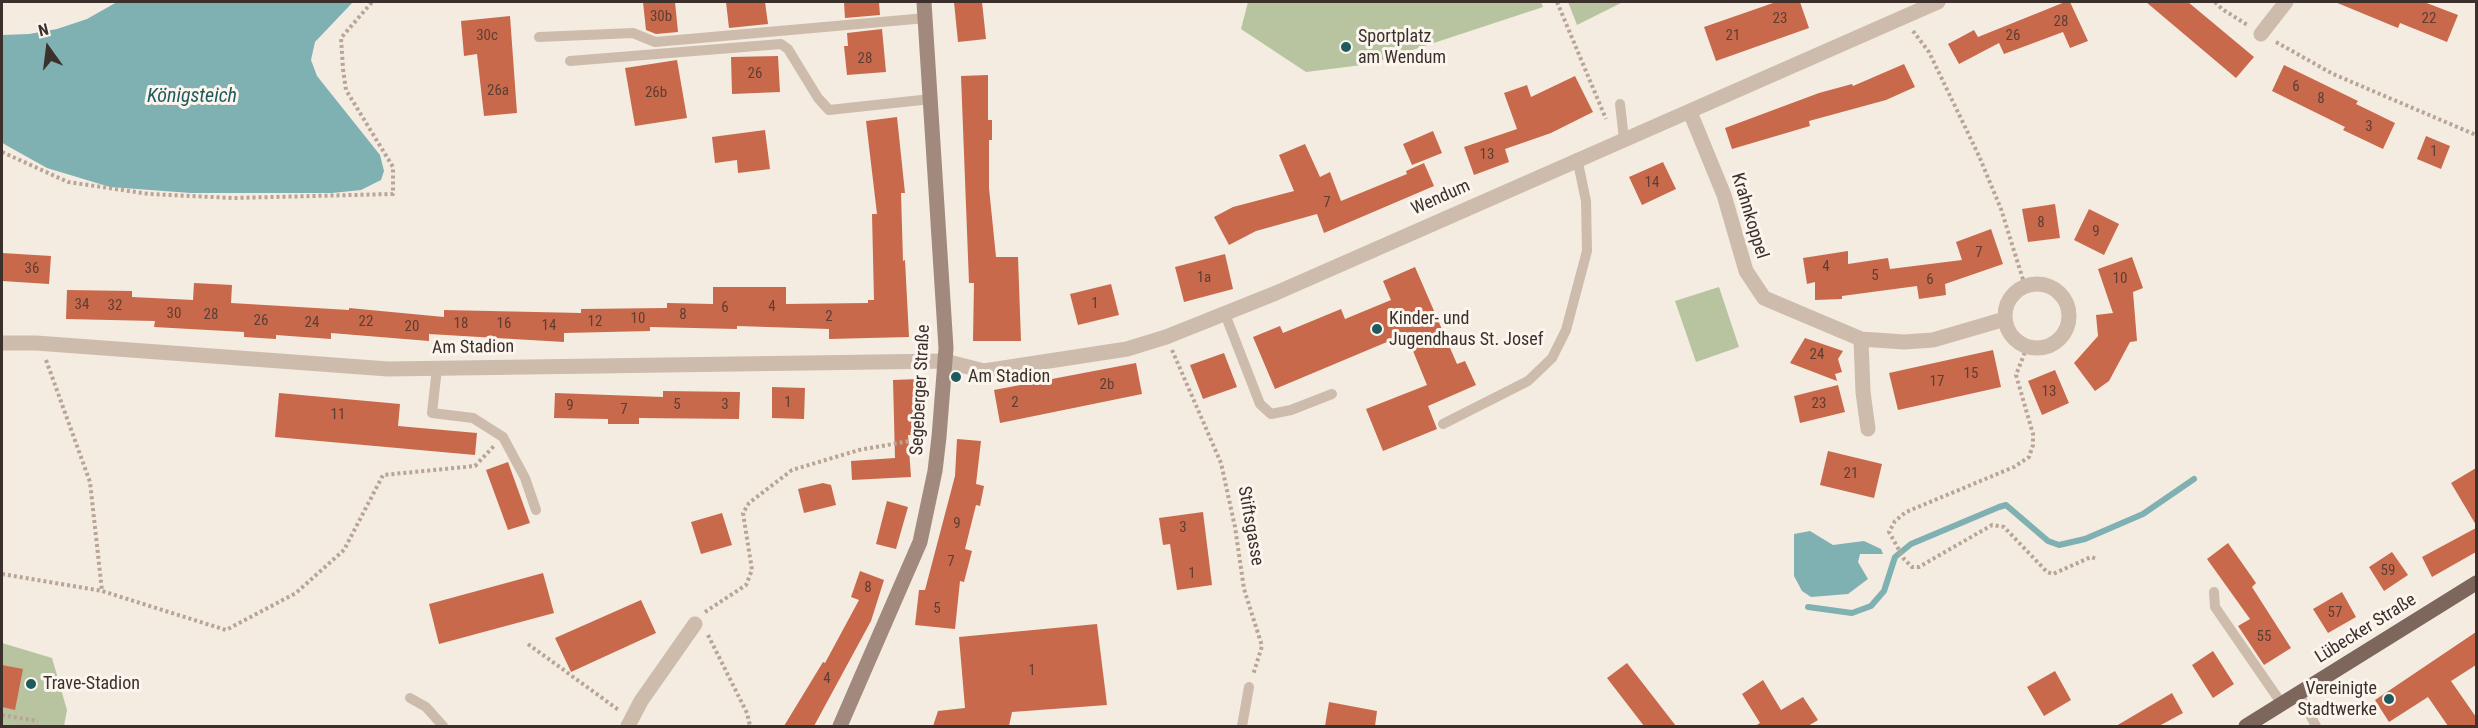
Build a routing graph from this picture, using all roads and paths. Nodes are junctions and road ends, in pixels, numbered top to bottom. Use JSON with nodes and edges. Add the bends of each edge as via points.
{"nodes":[{"id":1,"x":372,"y":2,"type":"edge"},
{"id":2,"x":924,"y":2,"type":"edge"},
{"id":3,"x":1557,"y":2,"type":"edge"},
{"id":4,"x":1938,"y":2,"type":"edge"},
{"id":5,"x":2215,"y":2,"type":"edge"},
{"id":6,"x":2286,"y":2,"type":"edge"},
{"id":7,"x":926,"y":18,"type":"junction"},
{"id":8,"x":1904,"y":18,"type":"junction"},
{"id":9,"x":2261,"y":34,"type":"junction"},
{"id":10,"x":539,"y":37,"type":"dead end"},
{"id":11,"x":570,"y":61,"type":"dead end"},
{"id":12,"x":931,"y":99,"type":"junction"},
{"id":13,"x":1620,"y":104,"type":"dead end"},
{"id":14,"x":1690,"y":112,"type":"junction"},
{"id":15,"x":2476,"y":135,"type":"edge"},
{"id":16,"x":1619,"y":140,"type":"junction"},
{"id":17,"x":2,"y":152,"type":"edge"},
{"id":18,"x":1577,"y":158,"type":"junction"},
{"id":19,"x":2025,"y":286,"type":"junction"},
{"id":20,"x":1224,"y":314,"type":"junction"},
{"id":21,"x":2005,"y":319,"type":"junction"},
{"id":22,"x":1166,"y":337,"type":"junction"},
{"id":23,"x":1861,"y":339,"type":"junction"},
{"id":24,"x":2,"y":343,"type":"edge"},
{"id":25,"x":36,"y":343,"type":"junction"},
{"id":26,"x":2027,"y":347,"type":"junction"},
{"id":27,"x":945,"y":361,"type":"junction"},
{"id":28,"x":437,"y":368,"type":"junction"},
{"id":29,"x":1332,"y":394,"type":"dead end"},
{"id":30,"x":1443,"y":424,"type":"dead end"},
{"id":31,"x":1868,"y":429,"type":"dead end"},
{"id":32,"x":503,"y":437,"type":"junction"},
{"id":33,"x":921,"y":439,"type":"dead end"},
{"id":34,"x":536,"y":510,"type":"dead end"},
{"id":35,"x":2097,"y":559,"type":"dead end"},
{"id":36,"x":2,"y":574,"type":"edge"},
{"id":37,"x":2476,"y":583,"type":"edge"},
{"id":38,"x":102,"y":591,"type":"junction"},
{"id":39,"x":2214,"y":592,"type":"dead end"},
{"id":40,"x":697,"y":620,"type":"junction"},
{"id":41,"x":528,"y":644,"type":"dead end"},
{"id":42,"x":1249,"y":687,"type":"joint"},
{"id":43,"x":2299,"y":694,"type":"junction"},
{"id":44,"x":410,"y":698,"type":"dead end"},
{"id":45,"x":2282,"y":704,"type":"junction"},
{"id":46,"x":2,"y":715,"type":"edge"},
{"id":47,"x":38,"y":720,"type":"dead end"},
{"id":48,"x":630,"y":723,"type":"edge"},
{"id":49,"x":443,"y":726,"type":"edge"},
{"id":50,"x":750,"y":726,"type":"edge"},
{"id":51,"x":840,"y":726,"type":"edge"},
{"id":52,"x":1242,"y":726,"type":"edge"},
{"id":53,"x":2246,"y":726,"type":"edge"},
{"id":54,"x":2316,"y":726,"type":"edge"}],
"edges":[{"from":1,"to":17,"type":"path","via":[[341,38],[346,90],[393,167],[393,194],[233,198],[148,194],[68,182]]},
{"from":2,"to":7,"type":"main road","name":"Segeberger Straße"},
{"from":3,"to":16,"type":"path"},
{"from":4,"to":8,"type":"street","name":"Wendum"},
{"from":5,"to":9,"type":"path"},
{"from":6,"to":9,"type":"street"},
{"from":7,"to":10,"type":"lane","via":[[655,42],[633,33]]},
{"from":7,"to":12,"type":"main road","name":"Segeberger Straße"},
{"from":8,"to":14,"type":"street","name":"Wendum"},
{"from":8,"to":19,"type":"path","via":[[1929,52],[1979,156]]},
{"from":9,"to":15,"type":"path","via":[[2333,74]]},
{"from":11,"to":12,"type":"lane","via":[[781,44],[829,110]]},
{"from":12,"to":27,"type":"main road","name":"Segeberger Straße"},
{"from":13,"to":16,"type":"lane"},
{"from":14,"to":16,"type":"street","name":"Wendum"},
{"from":14,"to":23,"type":"street","name":"Krahnkoppel","via":[[1724,195],[1746,271],[1764,298]]},
{"from":16,"to":18,"type":"street","name":"Wendum"},
{"from":18,"to":20,"type":"street","name":"Wendum"},
{"from":18,"to":30,"type":"lane","via":[[1586,201],[1587,251],[1566,330],[1552,358],[1528,381]]},
{"from":19,"to":21,"type":"street","via":[[2012,296]]},
{"from":19,"to":26,"type":"street","via":[[2043,285],[2059,291],[2070,317],[2061,339],[2050,346]]},
{"from":20,"to":22,"type":"street","name":"Wendum"},
{"from":20,"to":29,"type":"lane","via":[[1260,404],[1271,414]]},
{"from":21,"to":23,"type":"street","name":"Krahnkoppel","via":[[1933,340]]},
{"from":21,"to":26,"type":"street","via":[[2008,331]]},
{"from":22,"to":27,"type":"street","name":"Wendum","via":[[1127,349],[984,371]]},
{"from":22,"to":42,"type":"path","name":"Stiftsgasse","via":[[1221,463],[1244,589],[1262,646]]},
{"from":23,"to":31,"type":"street"},
{"from":24,"to":25,"type":"street","name":"Am Stadion"},
{"from":25,"to":28,"type":"street","name":"Am Stadion","via":[[388,369]]},
{"from":25,"to":38,"type":"path","via":[[52,373],[90,482]]},
{"from":26,"to":35,"type":"path","via":[[2016,375],[2033,434],[2029,457],[2014,467],[1906,512],[1889,532],[1912,567],[1919,567],[1992,525],[2004,527],[2053,574],[2091,557]]},
{"from":27,"to":28,"type":"street","name":"Am Stadion"},
{"from":27,"to":51,"type":"main road","name":"Segeberger Straße","via":[[935,471],[920,542]]},
{"from":28,"to":32,"type":"lane","via":[[432,413],[473,418]]},
{"from":32,"to":34,"type":"lane","via":[[525,478]]},
{"from":32,"to":38,"type":"path","via":[[475,466],[383,475],[344,550],[296,593],[226,630]]},
{"from":33,"to":40,"type":"path","via":[[860,450],[792,470],[748,503],[743,513],[752,570],[746,585]]},
{"from":36,"to":38,"type":"path"},
{"from":37,"to":43,"type":"main road","name":"Lübecker Straße"},
{"from":39,"to":45,"type":"lane","via":[[2215,607]]},
{"from":40,"to":48,"type":"street"},
{"from":40,"to":50,"type":"path","via":[[747,713]]},
{"from":41,"to":48,"type":"path"},
{"from":42,"to":52,"type":"lane"},
{"from":43,"to":45,"type":"main road","name":"Lübecker Straße"},
{"from":43,"to":54,"type":"lane"},
{"from":44,"to":49,"type":"lane","via":[[426,706]]},
{"from":45,"to":53,"type":"main road","name":"Lübecker Straße"},
{"from":46,"to":47,"type":"path"}]}
